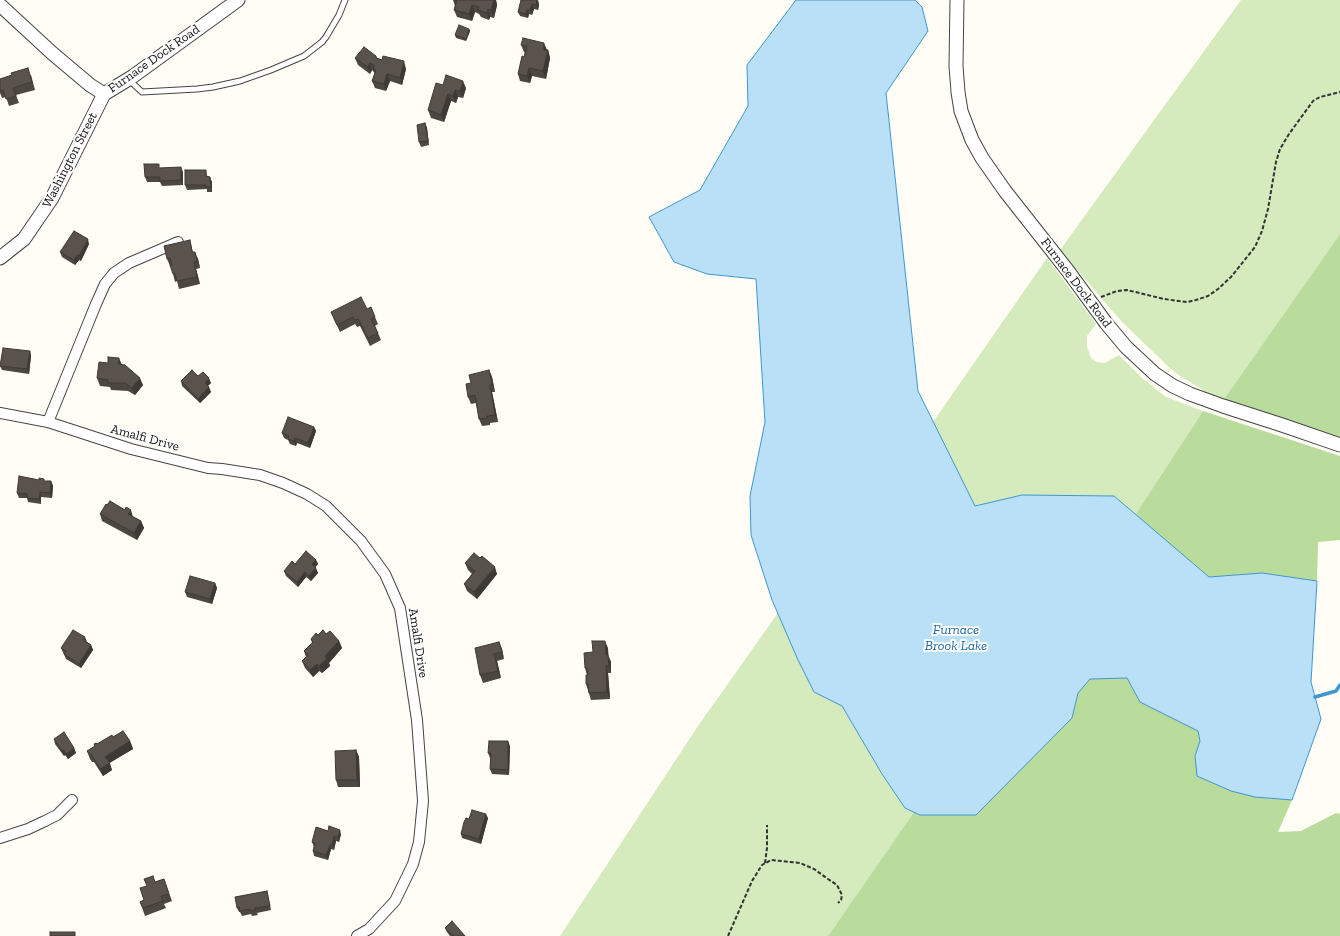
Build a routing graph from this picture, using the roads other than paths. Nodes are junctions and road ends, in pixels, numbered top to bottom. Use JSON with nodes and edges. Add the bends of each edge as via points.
{"nodes":[{"id":1,"x":238,"y":0,"type":"edge"},
{"id":2,"x":345,"y":0,"type":"edge"},
{"id":3,"x":956,"y":0,"type":"edge"},
{"id":4,"x":0,"y":5,"type":"edge"},
{"id":5,"x":128,"y":79,"type":"junction"},
{"id":6,"x":104,"y":94,"type":"junction"},
{"id":7,"x":178,"y":242,"type":"edge"},
{"id":8,"x":0,"y":258,"type":"edge"},
{"id":9,"x":0,"y":413,"type":"edge"},
{"id":10,"x":48,"y":422,"type":"junction"},
{"id":11,"x":1340,"y":445,"type":"edge"},
{"id":12,"x":72,"y":800,"type":"dead end"},
{"id":13,"x":0,"y":838,"type":"edge"},
{"id":14,"x":357,"y":936,"type":"edge"}],
"edges":[{"from":1,"to":5,"type":"street","name":"Furnace Dock Road"},
{"from":2,"to":5,"type":"lane","via":[[330,30],[316,47],[292,62],[240,81],[214,87],[142,92]]},
{"from":3,"to":11,"type":"street","name":"Furnace Dock Road","via":[[956,79],[967,129],[995,177],[1118,338],[1149,369],[1174,386],[1204,400]]},
{"from":4,"to":6,"type":"street","name":"Furnace Dock Road","via":[[52,53]]},
{"from":5,"to":6,"type":"street","name":"Furnace Dock Road"},
{"from":6,"to":8,"type":"street","name":"Washington Street","via":[[45,210],[24,239]]},
{"from":7,"to":10,"type":"street","via":[[129,263],[114,273],[105,284]]},
{"from":9,"to":10,"type":"street","name":"Amalfi Drive"},
{"from":10,"to":14,"type":"street","name":"Amalfi Drive","via":[[131,449],[208,468],[260,475],[283,483],[326,506],[361,541],[385,574],[400,608],[417,720],[423,801],[419,842],[413,864],[395,901],[369,929]]},
{"from":12,"to":13,"type":"street","via":[[45,821]]}]}
